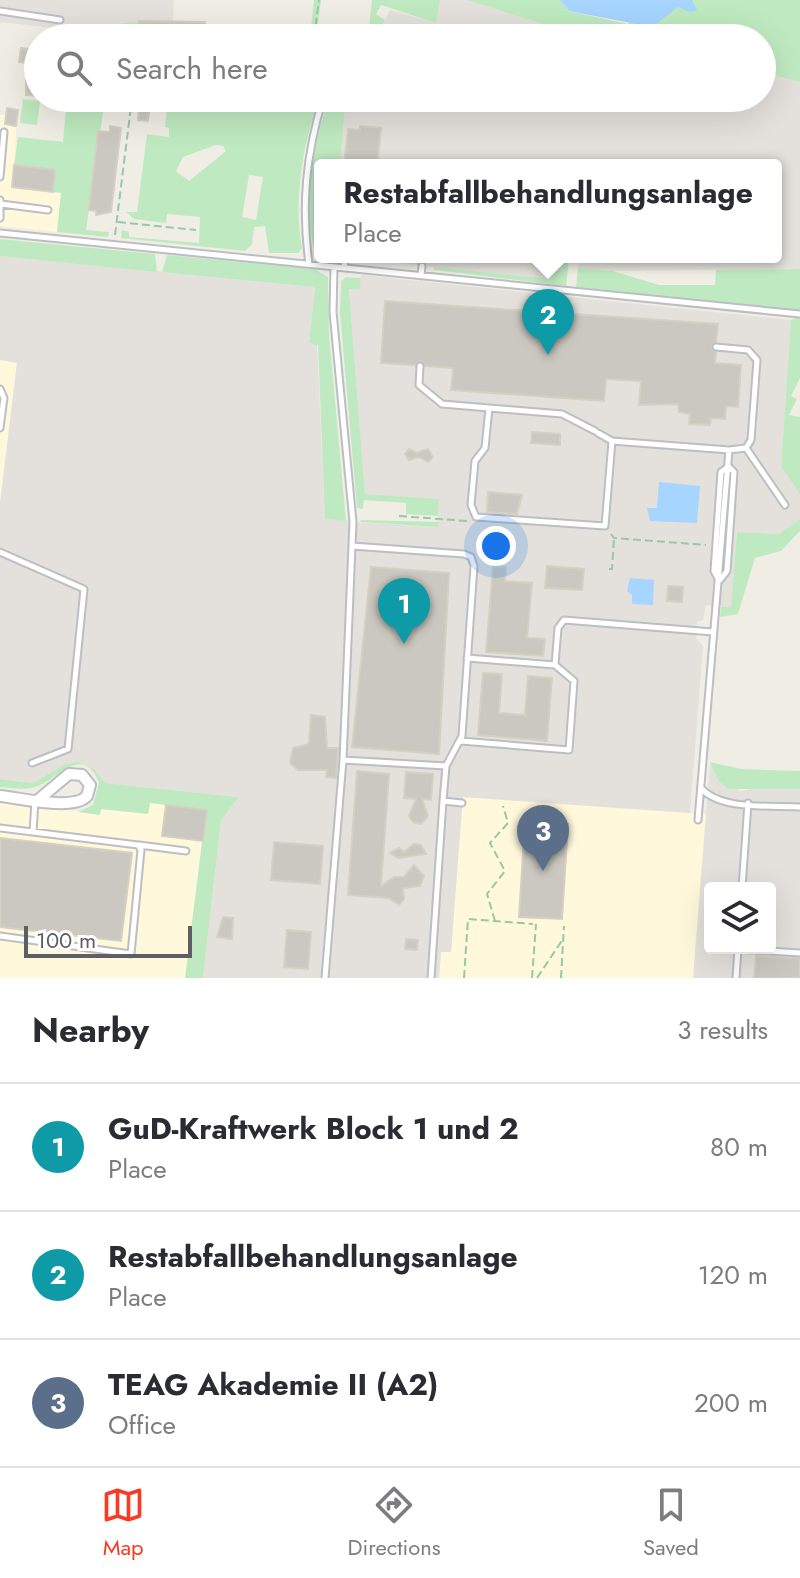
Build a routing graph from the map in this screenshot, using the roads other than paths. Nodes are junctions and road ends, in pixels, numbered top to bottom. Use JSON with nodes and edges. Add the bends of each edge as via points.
{"nodes":[{"id":1,"x":0,"y":11,"type":"edge"},
{"id":2,"x":60,"y":20,"type":"dead end"},
{"id":3,"x":319,"y":112,"type":"edge"},
{"id":4,"x":4,"y":132,"type":"dead end"},
{"id":5,"x":0,"y":177,"type":"edge"},
{"id":6,"x":1,"y":202,"type":"edge"},
{"id":7,"x":48,"y":210,"type":"dead end"},
{"id":8,"x":0,"y":218,"type":"edge"},
{"id":9,"x":0,"y":233,"type":"edge"},
{"id":10,"x":345,"y":263,"type":"edge"},
{"id":11,"x":309,"y":264,"type":"junction"},
{"id":12,"x":422,"y":266,"type":"dead end"},
{"id":13,"x":334,"y":267,"type":"junction"},
{"id":14,"x":344,"y":267,"type":"junction"},
{"id":15,"x":421,"y":276,"type":"junction"},
{"id":16,"x":800,"y":314,"type":"edge"},
{"id":17,"x":716,"y":347,"type":"dead end"},
{"id":18,"x":420,"y":366,"type":"dead end"},
{"id":19,"x":0,"y":389,"type":"edge"},
{"id":20,"x":489,"y":408,"type":"junction"},
{"id":21,"x":0,"y":428,"type":"edge"},
{"id":22,"x":612,"y":441,"type":"junction"},
{"id":23,"x":746,"y":448,"type":"junction"},
{"id":24,"x":729,"y":450,"type":"junction"},
{"id":25,"x":728,"y":467,"type":"junction"},
{"id":26,"x":785,"y":505,"type":"dead end"},
{"id":27,"x":352,"y":546,"type":"junction"},
{"id":28,"x":0,"y":552,"type":"edge"},
{"id":29,"x":720,"y":581,"type":"junction"},
{"id":30,"x":713,"y":632,"type":"junction"},
{"id":31,"x":467,"y":658,"type":"junction"},
{"id":32,"x":555,"y":665,"type":"junction"},
{"id":33,"x":461,"y":741,"type":"junction"},
{"id":34,"x":343,"y":760,"type":"junction"},
{"id":35,"x":32,"y":763,"type":"dead end"},
{"id":36,"x":446,"y":766,"type":"junction"},
{"id":37,"x":701,"y":787,"type":"junction"},
{"id":38,"x":0,"y":796,"type":"edge"},
{"id":39,"x":36,"y":800,"type":"junction"},
{"id":40,"x":443,"y":801,"type":"junction"},
{"id":41,"x":462,"y":803,"type":"dead end"},
{"id":42,"x":748,"y":803,"type":"junction"},
{"id":43,"x":800,"y":807,"type":"edge"},
{"id":44,"x":698,"y":820,"type":"dead end"},
{"id":45,"x":0,"y":828,"type":"edge"},
{"id":46,"x":33,"y":832,"type":"junction"},
{"id":47,"x":138,"y":845,"type":"junction"},
{"id":48,"x":186,"y":851,"type":"dead end"},
{"id":49,"x":742,"y":882,"type":"edge"},
{"id":50,"x":0,"y":936,"type":"edge"},
{"id":51,"x":776,"y":951,"type":"edge"},
{"id":52,"x":800,"y":953,"type":"edge"},
{"id":53,"x":738,"y":954,"type":"edge"},
{"id":54,"x":325,"y":978,"type":"edge"},
{"id":55,"x":431,"y":978,"type":"edge"},
{"id":56,"x":736,"y":978,"type":"edge"}],
"edges":[{"from":1,"to":2,"type":"lane"},
{"from":3,"to":11,"type":"lane","via":[[304,185]]},
{"from":4,"to":5,"type":"lane"},
{"from":6,"to":7,"type":"lane"},
{"from":6,"to":8,"type":"lane"},
{"from":9,"to":11,"type":"lane"},
{"from":10,"to":14,"type":"lane"},
{"from":11,"to":13,"type":"lane"},
{"from":12,"to":15,"type":"lane"},
{"from":13,"to":14,"type":"lane"},
{"from":13,"to":27,"type":"lane"},
{"from":14,"to":15,"type":"lane"},
{"from":15,"to":16,"type":"lane"},
{"from":17,"to":23,"type":"lane","via":[[748,350],[757,360]]},
{"from":18,"to":20,"type":"lane","via":[[419,385],[442,404]]},
{"from":19,"to":21,"type":"lane"},
{"from":20,"to":22,"type":"lane","via":[[562,414]]},
{"from":20,"to":22,"type":"lane","via":[[485,448],[475,461],[471,505],[476,517],[605,526]]},
{"from":22,"to":24,"type":"lane"},
{"from":23,"to":24,"type":"lane"},
{"from":23,"to":26,"type":"lane"},
{"from":24,"to":25,"type":"lane"},
{"from":25,"to":29,"type":"lane","via":[[734,472],[727,571]]},
{"from":25,"to":29,"type":"lane","via":[[721,472],[714,571]]},
{"from":27,"to":31,"type":"lane","via":[[471,557]]},
{"from":27,"to":34,"type":"lane"},
{"from":28,"to":35,"type":"lane","via":[[84,589],[68,749]]},
{"from":29,"to":30,"type":"lane"},
{"from":30,"to":32,"type":"lane","via":[[564,620],[558,628]]},
{"from":30,"to":37,"type":"lane"},
{"from":31,"to":32,"type":"lane"},
{"from":31,"to":33,"type":"lane"},
{"from":32,"to":33,"type":"lane","via":[[574,681],[569,750]]},
{"from":33,"to":36,"type":"lane"},
{"from":34,"to":36,"type":"lane"},
{"from":34,"to":54,"type":"lane"},
{"from":36,"to":40,"type":"lane"},
{"from":37,"to":42,"type":"lane","via":[[716,798]]},
{"from":37,"to":44,"type":"lane"},
{"from":38,"to":39,"type":"street"},
{"from":39,"to":39,"type":"street","via":[[76,804],[87,796],[90,785],[82,775],[69,774]]},
{"from":39,"to":46,"type":"lane"},
{"from":40,"to":41,"type":"lane"},
{"from":40,"to":55,"type":"lane"},
{"from":42,"to":43,"type":"lane"},
{"from":42,"to":49,"type":"lane"},
{"from":45,"to":46,"type":"lane"},
{"from":46,"to":47,"type":"lane"},
{"from":47,"to":48,"type":"lane"},
{"from":47,"to":50,"type":"lane","via":[[131,954]]},
{"from":51,"to":52,"type":"lane"},
{"from":53,"to":56,"type":"lane"}]}
